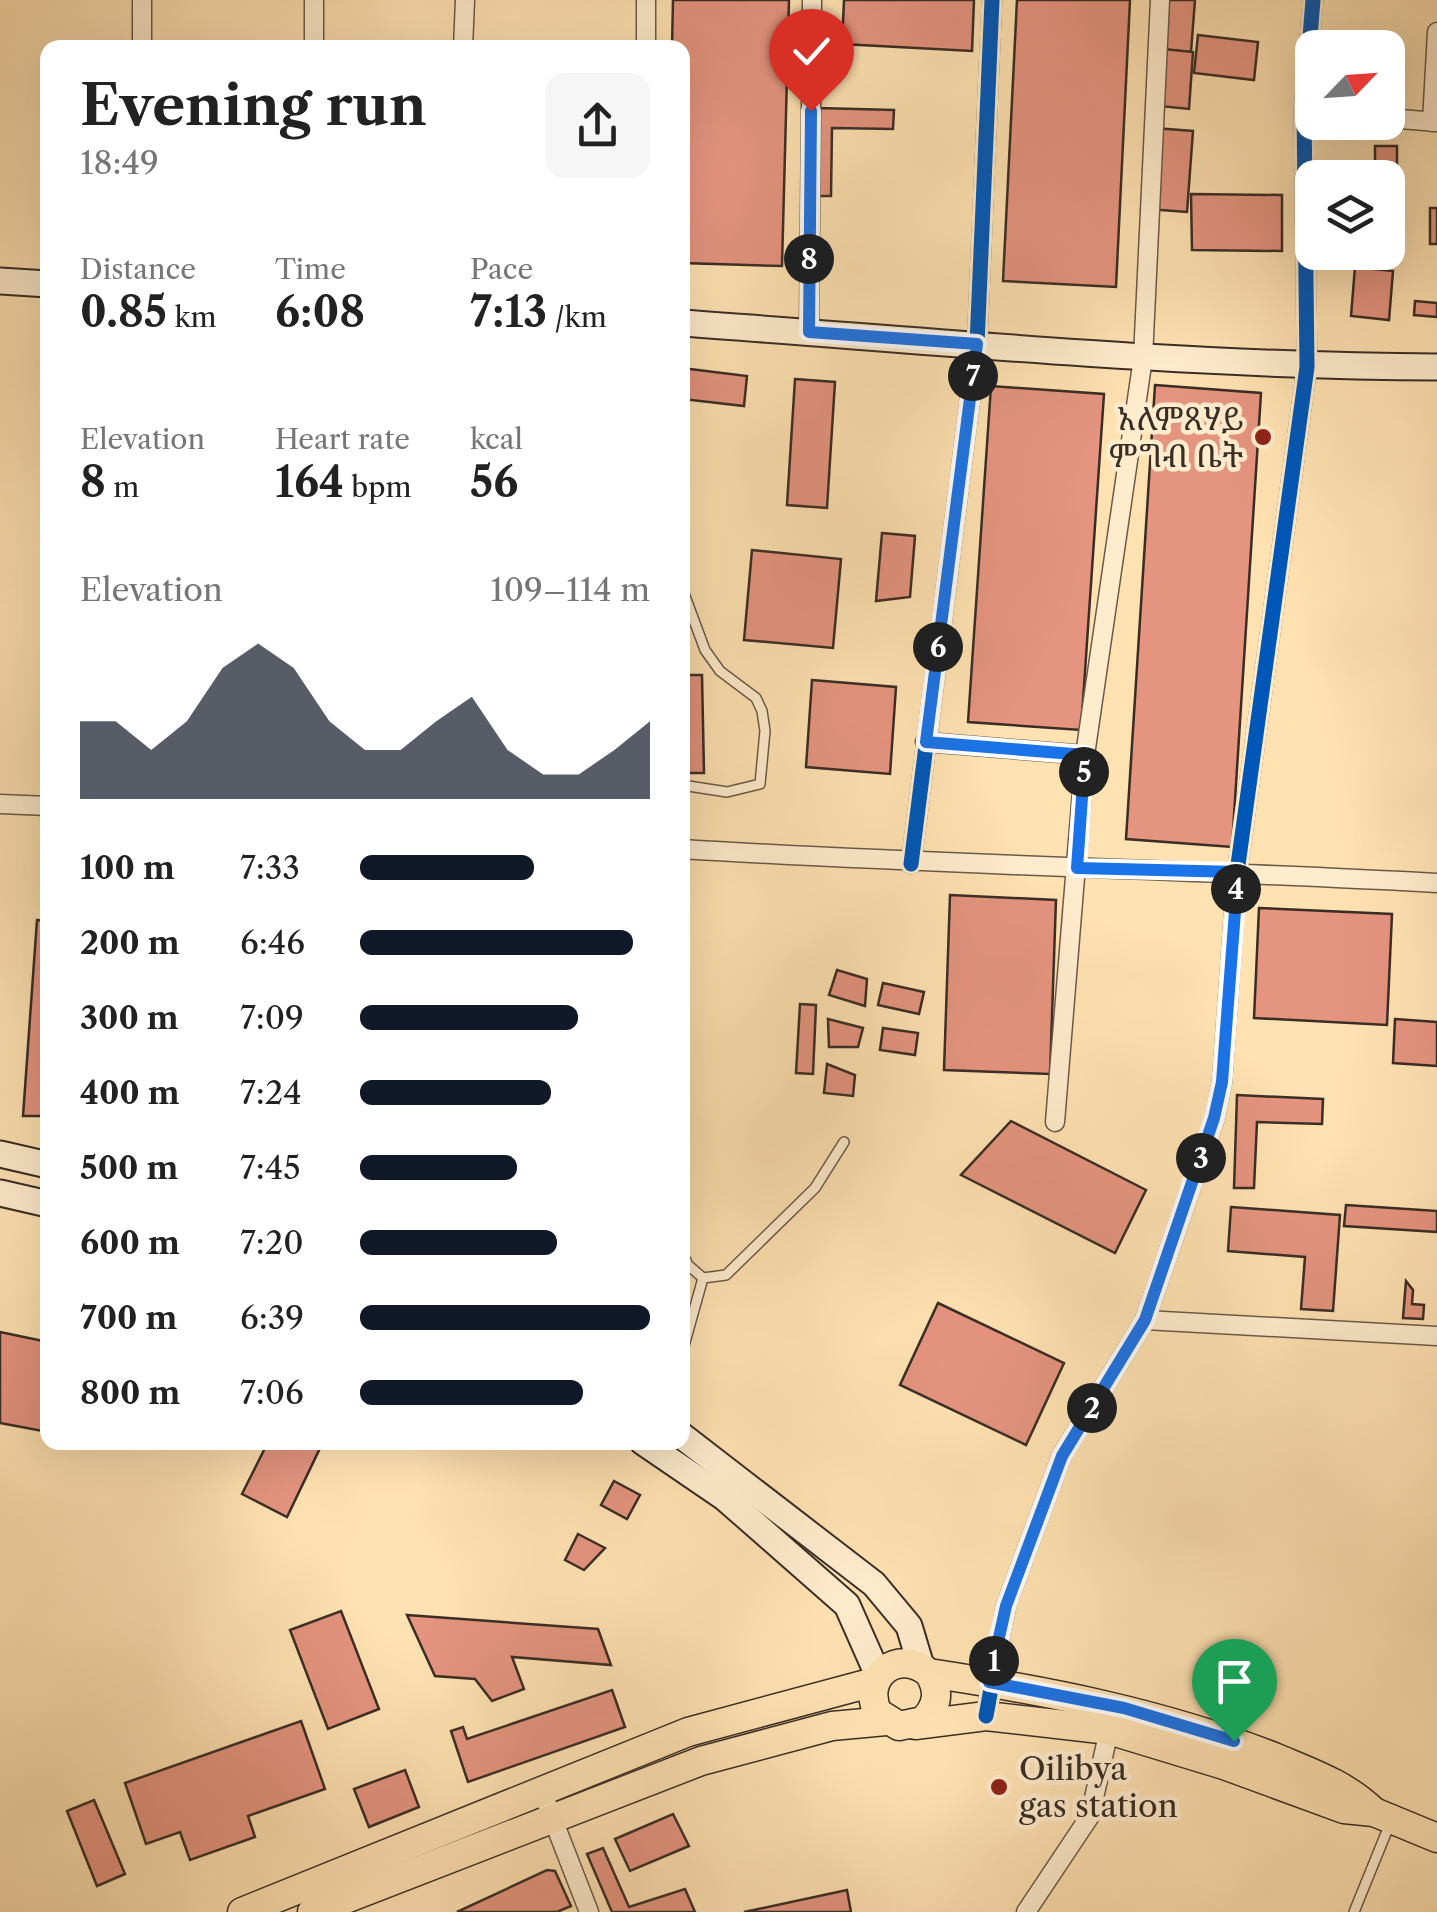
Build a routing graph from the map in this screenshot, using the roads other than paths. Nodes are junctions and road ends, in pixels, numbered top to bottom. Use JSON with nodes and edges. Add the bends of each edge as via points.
{"nodes":[{"id":1,"x":142,"y":0,"type":"edge"},
{"id":2,"x":314,"y":0,"type":"edge"},
{"id":3,"x":465,"y":0,"type":"edge"},
{"id":4,"x":646,"y":0,"type":"edge"},
{"id":5,"x":812,"y":0,"type":"edge"},
{"id":6,"x":992,"y":0,"type":"edge"},
{"id":7,"x":1160,"y":0,"type":"edge"},
{"id":8,"x":1313,"y":0,"type":"edge"},
{"id":9,"x":1312,"y":30,"type":"edge"},
{"id":10,"x":1437,"y":32,"type":"edge"},
{"id":11,"x":142,"y":40,"type":"edge"},
{"id":12,"x":314,"y":40,"type":"edge"},
{"id":13,"x":463,"y":40,"type":"edge"},
{"id":14,"x":646,"y":40,"type":"edge"},
{"id":15,"x":1405,"y":119,"type":"edge"},
{"id":16,"x":1434,"y":122,"type":"edge"},
{"id":17,"x":1308,"y":140,"type":"edge"},
{"id":18,"x":0,"y":281,"type":"edge"},
{"id":19,"x":40,"y":284,"type":"edge"},
{"id":20,"x":690,"y":324,"type":"edge"},
{"id":21,"x":809,"y":332,"type":"junction"},
{"id":22,"x":977,"y":344,"type":"junction"},
{"id":23,"x":1143,"y":358,"type":"junction"},
{"id":24,"x":1307,"y":366,"type":"junction"},
{"id":25,"x":1437,"y":367,"type":"edge"},
{"id":26,"x":690,"y":610,"type":"edge"},
{"id":27,"x":926,"y":742,"type":"junction"},
{"id":28,"x":1085,"y":755,"type":"junction"},
{"id":29,"x":690,"y":787,"type":"edge"},
{"id":30,"x":0,"y":804,"type":"edge"},
{"id":31,"x":40,"y":806,"type":"edge"},
{"id":32,"x":690,"y":850,"type":"edge"},
{"id":33,"x":910,"y":864,"type":"junction"},
{"id":34,"x":1077,"y":868,"type":"junction"},
{"id":35,"x":1238,"y":872,"type":"junction"},
{"id":36,"x":1437,"y":883,"type":"edge"},
{"id":37,"x":1055,"y":1122,"type":"dead end"},
{"id":38,"x":844,"y":1142,"type":"dead end"},
{"id":39,"x":0,"y":1154,"type":"edge"},
{"id":40,"x":40,"y":1164,"type":"edge"},
{"id":41,"x":0,"y":1193,"type":"edge"},
{"id":42,"x":40,"y":1202,"type":"edge"},
{"id":43,"x":690,"y":1267,"type":"edge"},
{"id":44,"x":702,"y":1278,"type":"junction"},
{"id":45,"x":1145,"y":1320,"type":"junction"},
{"id":46,"x":690,"y":1323,"type":"edge"},
{"id":47,"x":1437,"y":1336,"type":"edge"},
{"id":48,"x":690,"y":1444,"type":"edge"},
{"id":49,"x":658,"y":1450,"type":"edge"},
{"id":50,"x":733,"y":1489,"type":"junction"},
{"id":51,"x":925,"y":1669,"type":"junction"},
{"id":52,"x":876,"y":1678,"type":"junction"},
{"id":53,"x":989,"y":1682,"type":"junction"},
{"id":54,"x":986,"y":1716,"type":"junction"},
{"id":55,"x":900,"y":1723,"type":"junction"},
{"id":56,"x":1109,"y":1730,"type":"junction"},
{"id":57,"x":688,"y":1732,"type":"junction"},
{"id":58,"x":1229,"y":1753,"type":"junction"},
{"id":59,"x":701,"y":1760,"type":"junction"},
{"id":60,"x":547,"y":1803,"type":"junction"},
{"id":61,"x":1383,"y":1815,"type":"junction"},
{"id":62,"x":1437,"y":1838,"type":"edge"},
{"id":63,"x":309,"y":1904,"type":"edge"},
{"id":64,"x":242,"y":1912,"type":"edge"},
{"id":65,"x":590,"y":1912,"type":"edge"},
{"id":66,"x":1026,"y":1912,"type":"edge"},
{"id":67,"x":1354,"y":1912,"type":"edge"}],
"edges":[{"from":1,"to":11,"type":"street"},
{"from":2,"to":12,"type":"street"},
{"from":3,"to":13,"type":"street"},
{"from":4,"to":14,"type":"street"},
{"from":5,"to":21,"type":"street"},
{"from":6,"to":22,"type":"street"},
{"from":7,"to":23,"type":"street"},
{"from":8,"to":9,"type":"street"},
{"from":10,"to":16,"type":"street"},
{"from":15,"to":16,"type":"street"},
{"from":17,"to":24,"type":"street"},
{"from":18,"to":19,"type":"street"},
{"from":20,"to":21,"type":"street"},
{"from":21,"to":22,"type":"street"},
{"from":22,"to":23,"type":"street"},
{"from":22,"to":27,"type":"street"},
{"from":23,"to":24,"type":"street"},
{"from":23,"to":28,"type":"street"},
{"from":24,"to":25,"type":"street"},
{"from":24,"to":35,"type":"street"},
{"from":26,"to":29,"type":"lane","via":[[705,650],[756,698],[765,731],[760,784],[728,792]]},
{"from":27,"to":28,"type":"street"},
{"from":27,"to":33,"type":"street"},
{"from":28,"to":34,"type":"street"},
{"from":30,"to":31,"type":"street"},
{"from":32,"to":33,"type":"street"},
{"from":33,"to":34,"type":"street"},
{"from":34,"to":35,"type":"street"},
{"from":34,"to":37,"type":"street"},
{"from":35,"to":36,"type":"street"},
{"from":35,"to":45,"type":"street","via":[[1222,1082]]},
{"from":38,"to":44,"type":"lane","via":[[815,1188],[726,1275]]},
{"from":39,"to":40,"type":"street"},
{"from":41,"to":42,"type":"street"},
{"from":43,"to":44,"type":"lane"},
{"from":44,"to":46,"type":"lane"},
{"from":45,"to":47,"type":"street"},
{"from":45,"to":53,"type":"street","via":[[1062,1456],[1006,1606]]},
{"from":48,"to":50,"type":"street"},
{"from":49,"to":50,"type":"street"},
{"from":50,"to":51,"type":"street","via":[[874,1584],[908,1626]]},
{"from":50,"to":52,"type":"street","via":[[847,1605]]},
{"from":51,"to":52,"type":"main road","via":[[902,1661]]},
{"from":51,"to":53,"type":"main road"},
{"from":51,"to":55,"type":"main road","via":[[936,1704],[923,1721]]},
{"from":52,"to":55,"type":"main road","via":[[874,1703]]},
{"from":52,"to":57,"type":"main road"},
{"from":53,"to":54,"type":"street"},
{"from":53,"to":58,"type":"main road","via":[[1124,1708]]},
{"from":54,"to":55,"type":"main road"},
{"from":54,"to":56,"type":"main road"},
{"from":55,"to":59,"type":"main road","via":[[832,1726]]},
{"from":56,"to":58,"type":"main road"},
{"from":56,"to":66,"type":"street","via":[[1090,1816]]},
{"from":57,"to":59,"type":"main road"},
{"from":57,"to":60,"type":"main road"},
{"from":58,"to":61,"type":"main road","via":[[1344,1808]]},
{"from":59,"to":60,"type":"main road"},
{"from":60,"to":63,"type":"main road"},
{"from":60,"to":65,"type":"street"},
{"from":61,"to":62,"type":"main road"},
{"from":61,"to":67,"type":"lane"},
{"from":63,"to":64,"type":"main road"}]}
